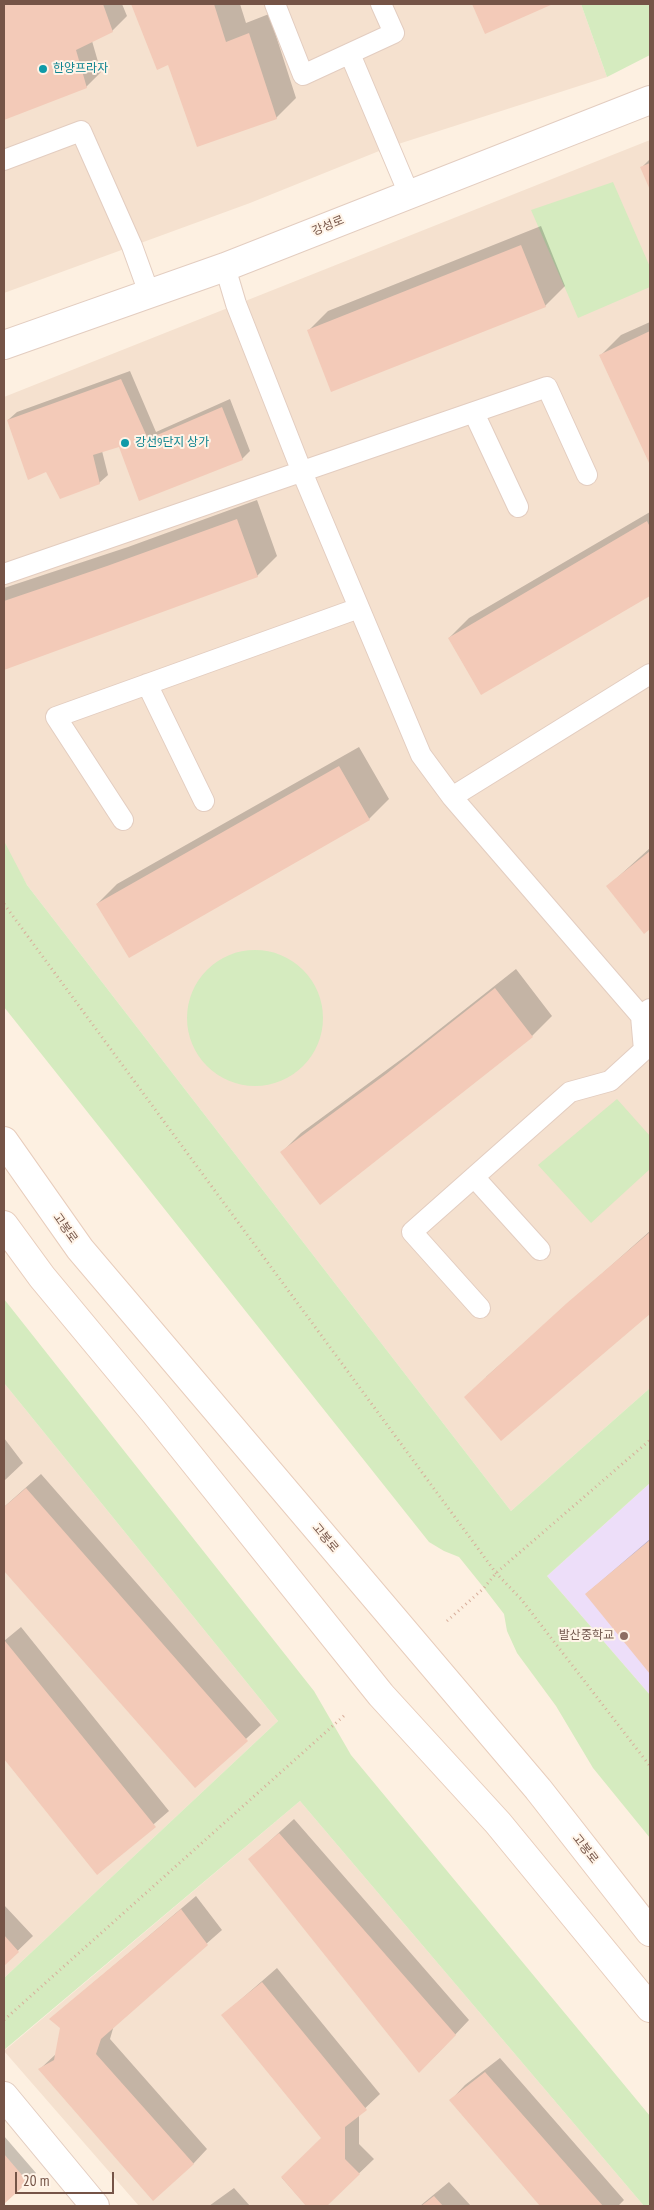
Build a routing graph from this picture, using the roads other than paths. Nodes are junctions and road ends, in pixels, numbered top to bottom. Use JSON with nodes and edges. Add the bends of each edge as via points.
{"nodes":[{"id":1,"x":274,"y":4,"type":"edge"},
{"id":2,"x":380,"y":4,"type":"edge"},
{"id":3,"x":350,"y":54,"type":"junction"},
{"id":4,"x":650,"y":100,"type":"edge"},
{"id":5,"x":4,"y":160,"type":"edge"},
{"id":6,"x":409,"y":194,"type":"junction"},
{"id":7,"x":225,"y":267,"type":"junction"},
{"id":8,"x":149,"y":294,"type":"junction"},
{"id":9,"x":4,"y":345,"type":"edge"},
{"id":10,"x":474,"y":413,"type":"junction"},
{"id":11,"x":302,"y":472,"type":"junction"},
{"id":12,"x":587,"y":475,"type":"dead end"},
{"id":13,"x":518,"y":507,"type":"dead end"},
{"id":14,"x":4,"y":574,"type":"edge"},
{"id":15,"x":359,"y":608,"type":"junction"},
{"id":16,"x":650,"y":674,"type":"edge"},
{"id":17,"x":147,"y":684,"type":"junction"},
{"id":18,"x":452,"y":797,"type":"junction"},
{"id":19,"x":204,"y":801,"type":"dead end"},
{"id":20,"x":123,"y":820,"type":"dead end"},
{"id":21,"x":646,"y":1012,"type":"edge"},
{"id":22,"x":4,"y":1141,"type":"edge"},
{"id":23,"x":474,"y":1177,"type":"junction"},
{"id":24,"x":4,"y":1225,"type":"edge"},
{"id":25,"x":540,"y":1250,"type":"dead end"},
{"id":26,"x":480,"y":1308,"type":"dead end"},
{"id":27,"x":650,"y":1932,"type":"edge"},
{"id":28,"x":650,"y":2008,"type":"edge"},
{"id":29,"x":4,"y":2096,"type":"edge"},
{"id":30,"x":94,"y":2206,"type":"edge"}],
"edges":[{"from":1,"to":3,"type":"lane","via":[[303,75]]},
{"from":2,"to":3,"type":"lane","via":[[394,33]]},
{"from":3,"to":6,"type":"lane"},
{"from":4,"to":6,"type":"main road","name":"강성로"},
{"from":5,"to":8,"type":"lane","via":[[81,131],[132,246]]},
{"from":6,"to":7,"type":"main road","name":"강성로"},
{"from":7,"to":8,"type":"main road","name":"강성로"},
{"from":7,"to":11,"type":"lane","via":[[236,304]]},
{"from":8,"to":9,"type":"main road","name":"강성로"},
{"from":10,"to":11,"type":"lane"},
{"from":10,"to":12,"type":"lane","via":[[548,387]]},
{"from":10,"to":13,"type":"lane"},
{"from":11,"to":14,"type":"lane"},
{"from":11,"to":15,"type":"lane"},
{"from":15,"to":17,"type":"lane"},
{"from":15,"to":18,"type":"lane","via":[[421,755]]},
{"from":16,"to":18,"type":"lane"},
{"from":17,"to":19,"type":"lane"},
{"from":17,"to":20,"type":"lane","via":[[56,717]]},
{"from":18,"to":21,"type":"lane"},
{"from":21,"to":23,"type":"lane","via":[[644,1050],[610,1081],[570,1092]]},
{"from":22,"to":27,"type":"main road","name":"고봉로","via":[[80,1249],[538,1789]]},
{"from":23,"to":25,"type":"lane"},
{"from":23,"to":26,"type":"lane","via":[[412,1232]]},
{"from":24,"to":28,"type":"main road","via":[[42,1277],[381,1695],[498,1823]]},
{"from":29,"to":30,"type":"main road"}]}
